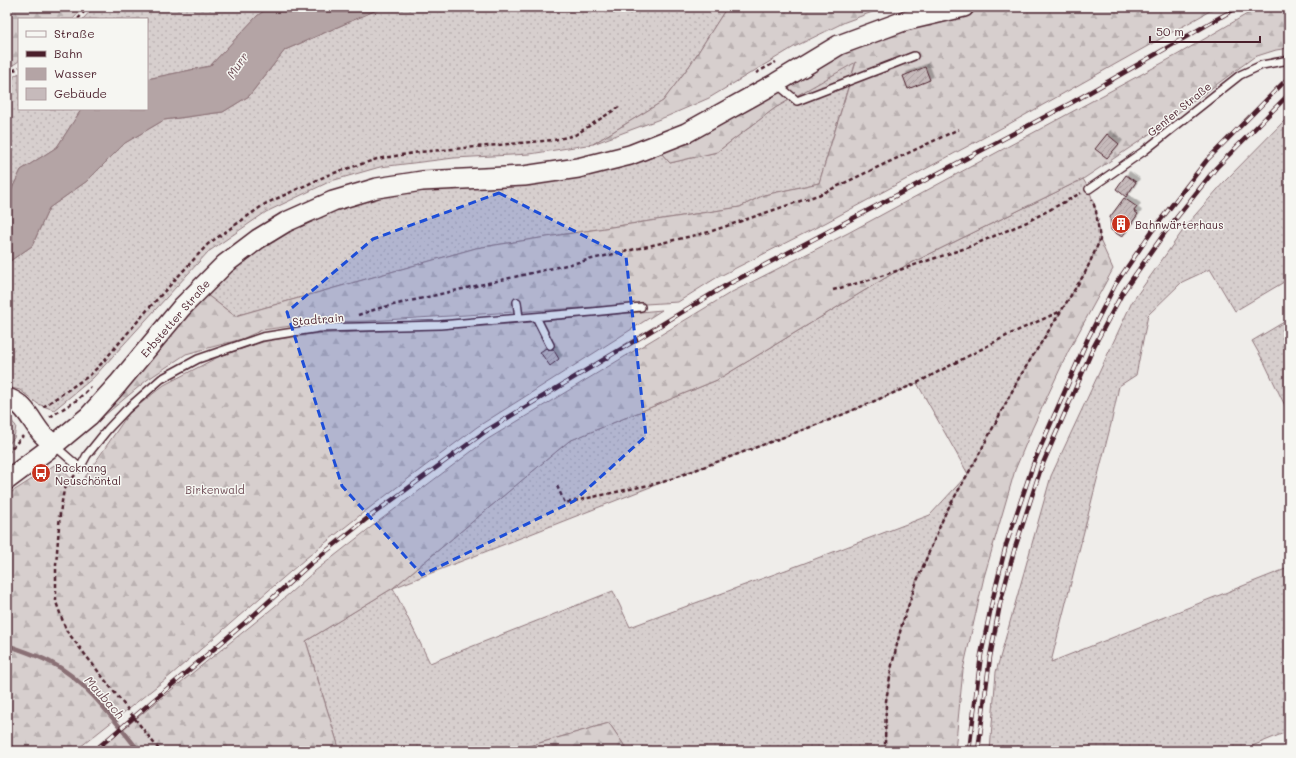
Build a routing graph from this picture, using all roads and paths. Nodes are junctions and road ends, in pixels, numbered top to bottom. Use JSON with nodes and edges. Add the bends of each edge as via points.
{"nodes":[{"id":1,"x":88,"y":7,"type":"edge"},
{"id":2,"x":964,"y":7,"type":"edge"},
{"id":3,"x":79,"y":18,"type":"edge"},
{"id":4,"x":914,"y":56,"type":"dead end"},
{"id":5,"x":1289,"y":60,"type":"edge"},
{"id":6,"x":18,"y":68,"type":"edge"},
{"id":7,"x":7,"y":75,"type":"edge"},
{"id":8,"x":776,"y":83,"type":"junction"},
{"id":9,"x":959,"y":129,"type":"dead end"},
{"id":10,"x":1089,"y":189,"type":"junction"},
{"id":11,"x":833,"y":290,"type":"dead end"},
{"id":12,"x":517,"y":302,"type":"dead end"},
{"id":13,"x":641,"y":307,"type":"dead end"},
{"id":14,"x":1061,"y":311,"type":"junction"},
{"id":15,"x":353,"y":317,"type":"dead end"},
{"id":16,"x":536,"y":317,"type":"junction"},
{"id":17,"x":519,"y":318,"type":"junction"},
{"id":18,"x":550,"y":345,"type":"dead end"},
{"id":19,"x":7,"y":398,"type":"edge"},
{"id":20,"x":37,"y":427,"type":"junction"},
{"id":21,"x":54,"y":445,"type":"junction"},
{"id":22,"x":7,"y":453,"type":"edge"},
{"id":23,"x":80,"y":468,"type":"junction"},
{"id":24,"x":7,"y":480,"type":"edge"},
{"id":25,"x":557,"y":486,"type":"dead end"},
{"id":26,"x":160,"y":751,"type":"edge"},
{"id":27,"x":886,"y":751,"type":"edge"}],
"edges":[{"from":1,"to":3,"type":"path"},
{"from":2,"to":8,"type":"street","name":"Erbstetter Straße","via":[[904,21],[839,45]]},
{"from":4,"to":8,"type":"lane","via":[[797,101]]},
{"from":5,"to":10,"type":"lane","name":"Genfer Straße","via":[[1262,65],[1240,75],[1144,151]]},
{"from":6,"to":7,"type":"path"},
{"from":8,"to":21,"type":"street","name":"Erbstetter Straße","via":[[686,133],[630,155],[578,168],[524,176],[422,181],[377,188],[333,201],[286,222],[225,264],[182,307],[89,416]]},
{"from":9,"to":15,"type":"path","via":[[821,194],[709,232],[380,308]]},
{"from":10,"to":11,"type":"path","via":[[1027,222],[966,248]]},
{"from":10,"to":14,"type":"path","via":[[1096,211],[1100,240],[1085,273]]},
{"from":12,"to":17,"type":"lane"},
{"from":13,"to":16,"type":"lane","name":"Stadtrain"},
{"from":14,"to":25,"type":"path","via":[[885,398],[663,482],[565,503]]},
{"from":14,"to":27,"type":"path","via":[[1019,378],[945,514],[916,581],[892,665],[886,701]]},
{"from":16,"to":17,"type":"lane","name":"Stadtrain"},
{"from":16,"to":18,"type":"lane"},
{"from":17,"to":23,"type":"lane","name":"Stadtrain","via":[[440,325],[319,328],[262,337],[198,359],[161,379],[108,429]]},
{"from":19,"to":20,"type":"street","via":[[23,407]]},
{"from":20,"to":21,"type":"street"},
{"from":20,"to":22,"type":"path","via":[[21,438]]},
{"from":21,"to":23,"type":"lane"},
{"from":21,"to":24,"type":"street","name":"Erbstetter Straße"},
{"from":23,"to":26,"type":"path","via":[[64,490],[56,566],[56,602],[66,630]]}]}
